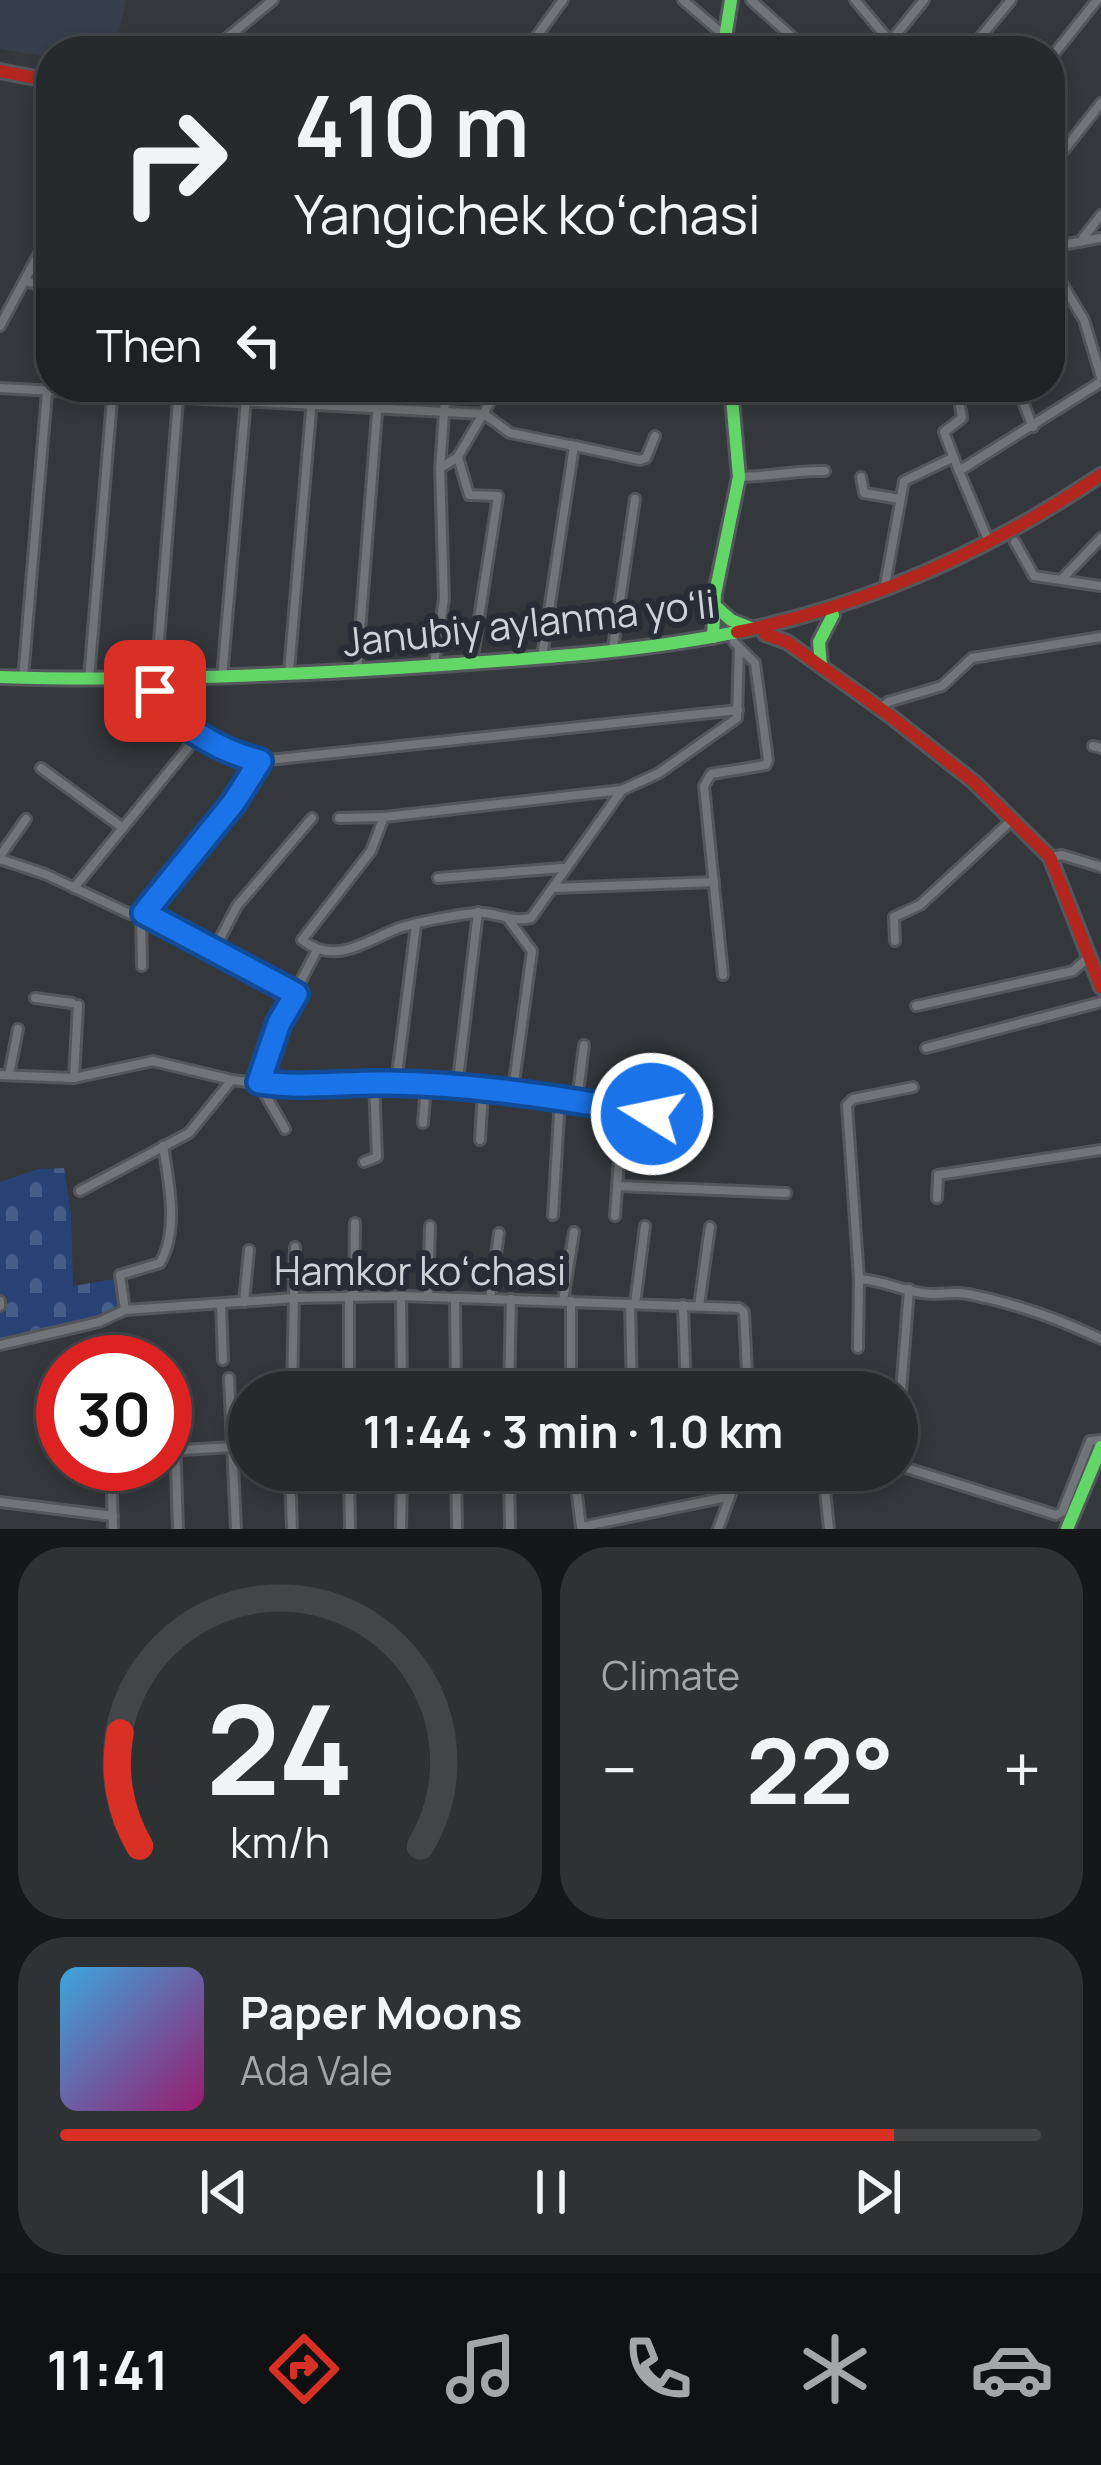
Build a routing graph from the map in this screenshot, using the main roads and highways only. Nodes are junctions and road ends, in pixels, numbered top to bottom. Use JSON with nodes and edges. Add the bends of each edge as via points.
{"nodes":[{"id":1,"x":731,"y":0,"type":"edge"},
{"id":2,"x":725,"y":36,"type":"edge"},
{"id":3,"x":0,"y":71,"type":"edge"},
{"id":4,"x":36,"y":78,"type":"edge"},
{"id":5,"x":732,"y":402,"type":"edge"},
{"id":6,"x":1101,"y":475,"type":"edge"},
{"id":7,"x":1101,"y":487,"type":"edge"},
{"id":8,"x":713,"y":607,"type":"junction"},
{"id":9,"x":833,"y":615,"type":"junction"},
{"id":10,"x":759,"y":631,"type":"junction"},
{"id":11,"x":713,"y":637,"type":"junction"},
{"id":12,"x":680,"y":642,"type":"junction"},
{"id":13,"x":821,"y":665,"type":"junction"},
{"id":14,"x":0,"y":681,"type":"edge"},
{"id":15,"x":154,"y":684,"type":"junction"},
{"id":16,"x":1101,"y":986,"type":"edge"},
{"id":17,"x":1101,"y":1444,"type":"edge"},
{"id":18,"x":1067,"y":1529,"type":"edge"}],
"edges":[{"from":1,"to":2,"type":"main road"},
{"from":3,"to":4,"type":"main road"},
{"from":5,"to":8,"type":"main road","via":[[739,477]]},
{"from":6,"to":10,"type":"main road","name":"Janubiy aylanma yoʻli","via":[[990,544]]},
{"from":7,"to":9,"type":"main road","name":"Janubiy aylanma yoʻli","via":[[1015,542]]},
{"from":8,"to":10,"type":"main road"},
{"from":8,"to":11,"type":"main road"},
{"from":8,"to":12,"type":"main road"},
{"from":9,"to":10,"type":"main road","name":"Janubiy aylanma yoʻli"},
{"from":9,"to":13,"type":"main road","via":[[819,642]]},
{"from":10,"to":11,"type":"main road","name":"Janubiy aylanma yoʻli"},
{"from":10,"to":13,"type":"main road"},
{"from":10,"to":15,"type":"main road","name":"Janubiy aylanma yoʻli","via":[[736,645],[398,678]]},
{"from":11,"to":12,"type":"main road","name":"Janubiy aylanma yoʻli"},
{"from":12,"to":15,"type":"main road","name":"Janubiy aylanma yoʻli"},
{"from":13,"to":16,"type":"main road","via":[[974,782],[1050,856]]},
{"from":14,"to":15,"type":"main road","name":"Janubiy aylanma yoʻli"},
{"from":14,"to":15,"type":"main road","name":"Janubiy aylanma yoʻli"},
{"from":17,"to":18,"type":"main road"}]}
